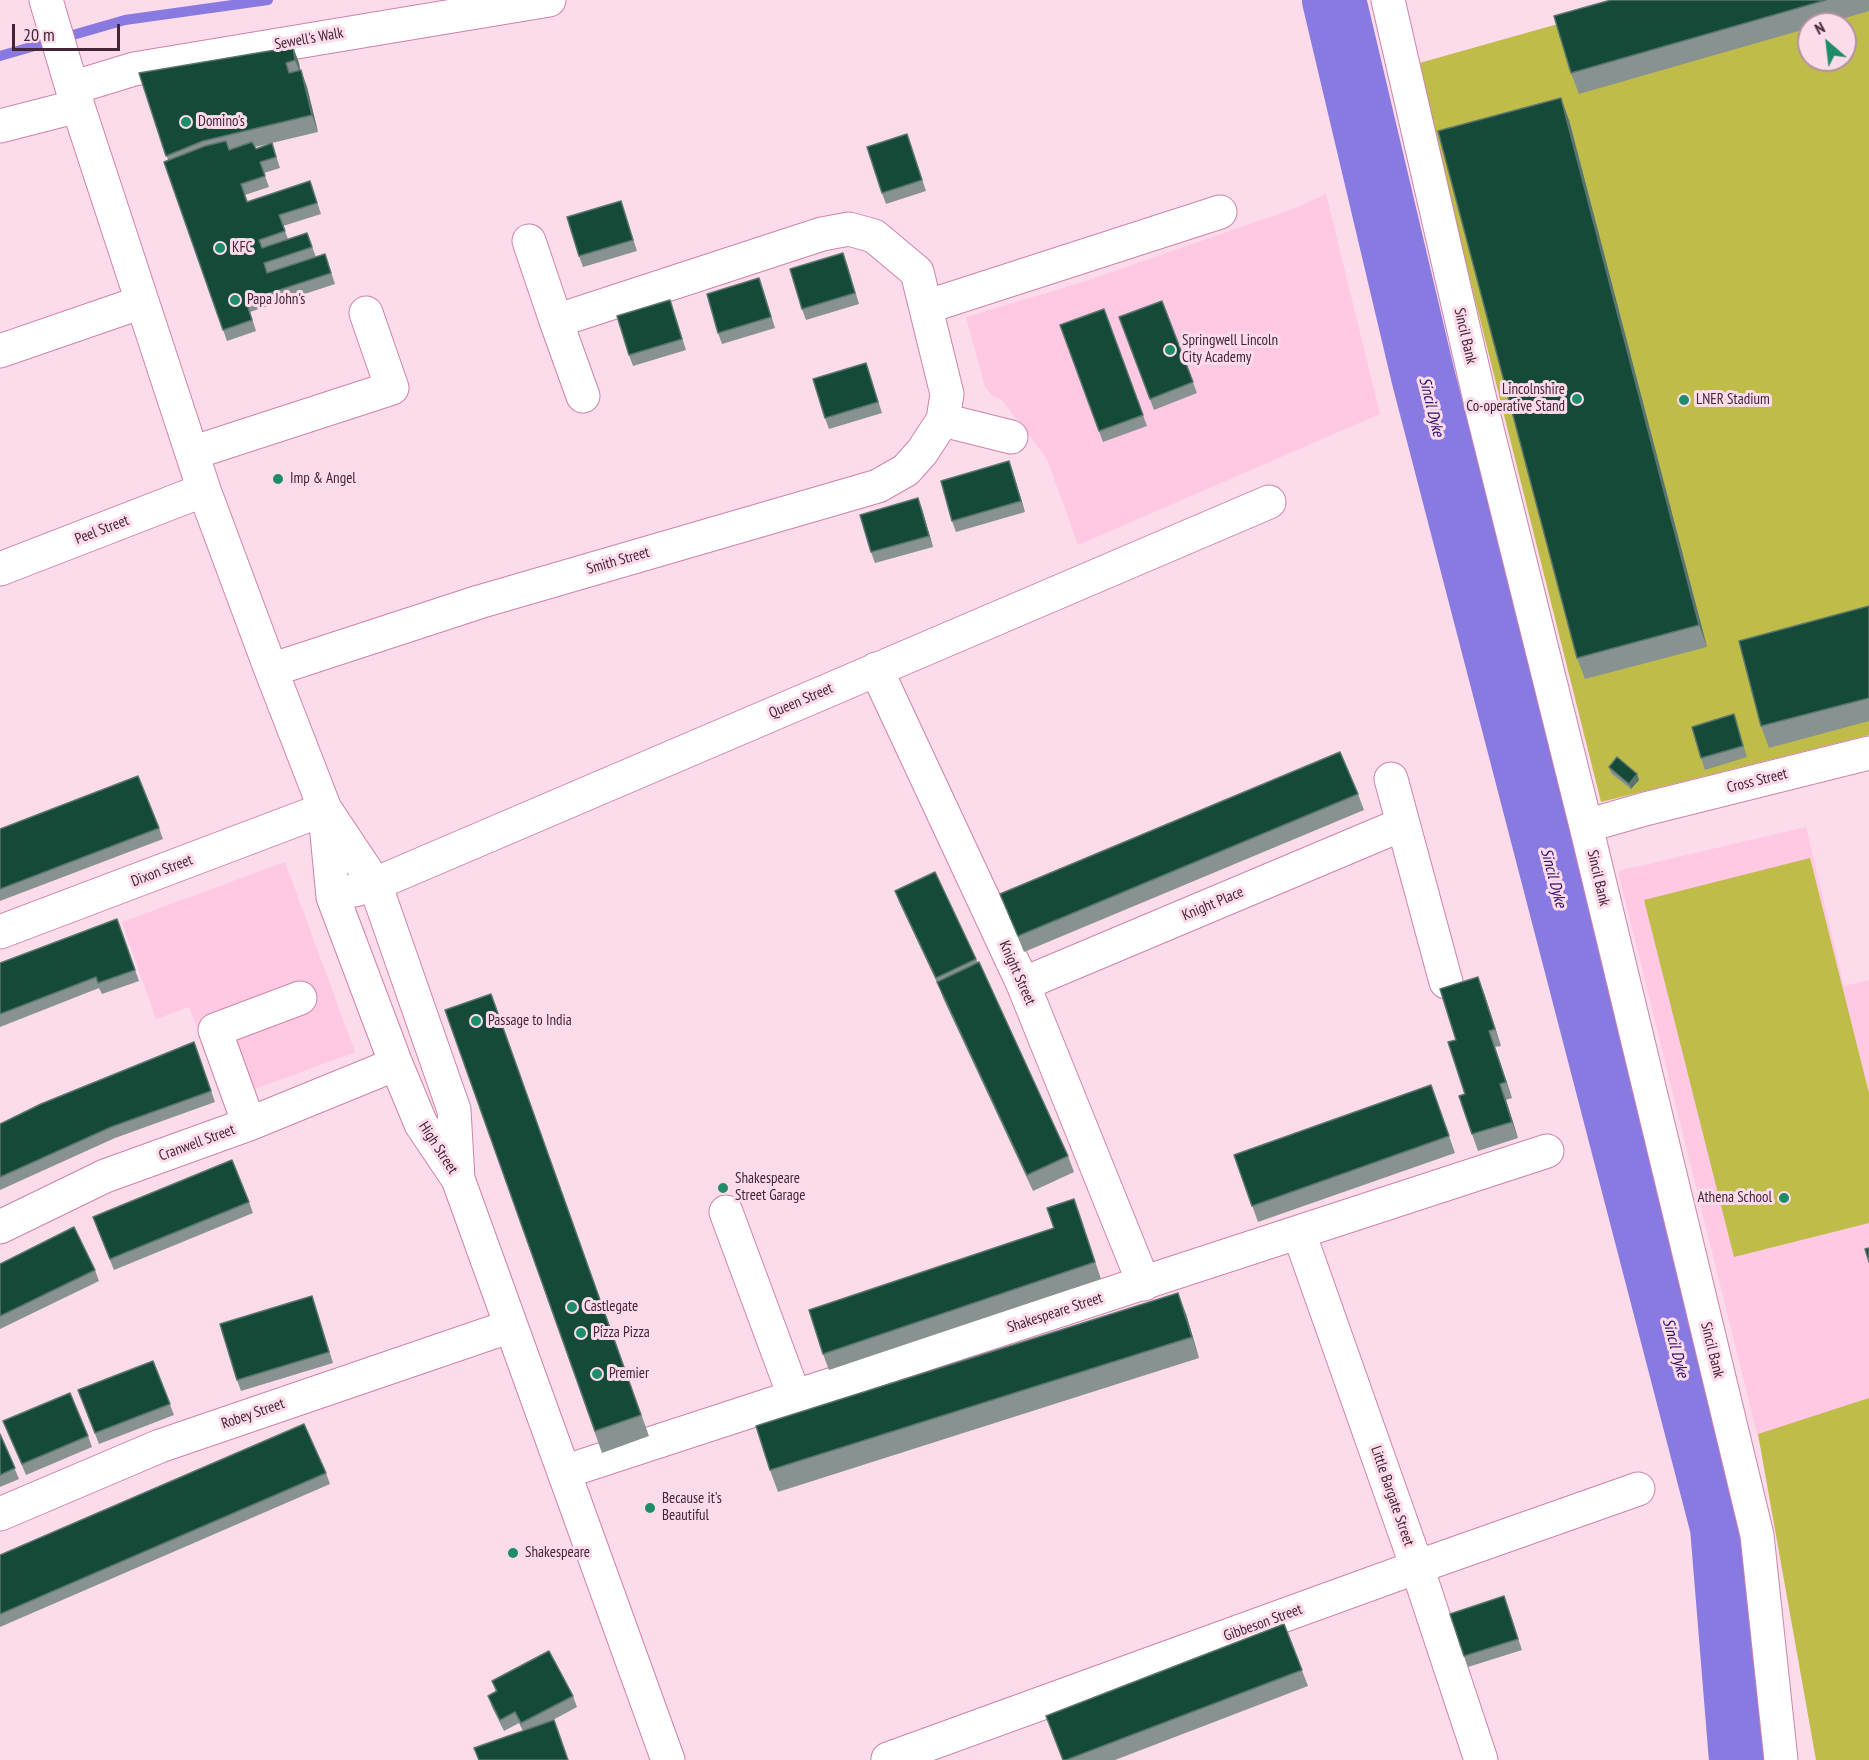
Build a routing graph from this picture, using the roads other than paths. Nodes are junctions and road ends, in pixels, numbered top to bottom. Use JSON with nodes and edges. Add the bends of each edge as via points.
{"nodes":[{"id":1,"x":46,"y":0,"type":"edge"},
{"id":2,"x":549,"y":0,"type":"edge"},
{"id":3,"x":1388,"y":0,"type":"edge"},
{"id":4,"x":73,"y":88,"type":"junction"},
{"id":5,"x":0,"y":126,"type":"edge"},
{"id":6,"x":1220,"y":212,"type":"dead end"},
{"id":7,"x":529,"y":241,"type":"dead end"},
{"id":8,"x":142,"y":302,"type":"junction"},
{"id":9,"x":926,"y":307,"type":"junction"},
{"id":10,"x":366,"y":313,"type":"dead end"},
{"id":11,"x":556,"y":321,"type":"junction"},
{"id":12,"x":0,"y":351,"type":"edge"},
{"id":13,"x":583,"y":396,"type":"dead end"},
{"id":14,"x":943,"y":420,"type":"junction"},
{"id":15,"x":1011,"y":437,"type":"dead end"},
{"id":16,"x":192,"y":453,"type":"junction"},
{"id":17,"x":204,"y":490,"type":"junction"},
{"id":18,"x":1269,"y":502,"type":"dead end"},
{"id":19,"x":0,"y":570,"type":"edge"},
{"id":20,"x":876,"y":669,"type":"junction"},
{"id":21,"x":271,"y":670,"type":"junction"},
{"id":22,"x":1869,"y":753,"type":"edge"},
{"id":23,"x":1391,"y":779,"type":"dead end"},
{"id":24,"x":325,"y":809,"type":"junction"},
{"id":25,"x":1403,"y":824,"type":"junction"},
{"id":26,"x":1586,"y":826,"type":"junction"},
{"id":27,"x":375,"y":884,"type":"junction"},
{"id":28,"x":333,"y":897,"type":"junction"},
{"id":29,"x":0,"y":932,"type":"edge"},
{"id":30,"x":1446,"y":982,"type":"dead end"},
{"id":31,"x":1023,"y":984,"type":"junction"},
{"id":32,"x":300,"y":998,"type":"dead end"},
{"id":33,"x":396,"y":1064,"type":"junction"},
{"id":34,"x":249,"y":1124,"type":"junction"},
{"id":35,"x":1547,"y":1151,"type":"dead end"},
{"id":36,"x":458,"y":1179,"type":"junction"},
{"id":37,"x":726,"y":1212,"type":"dead end"},
{"id":38,"x":0,"y":1227,"type":"edge"},
{"id":39,"x":1299,"y":1233,"type":"junction"},
{"id":40,"x":1144,"y":1284,"type":"junction"},
{"id":41,"x":511,"y":1326,"type":"junction"},
{"id":42,"x":795,"y":1398,"type":"junction"},
{"id":43,"x":564,"y":1473,"type":"junction"},
{"id":44,"x":1638,"y":1489,"type":"dead end"},
{"id":45,"x":0,"y":1514,"type":"edge"},
{"id":46,"x":1417,"y":1567,"type":"junction"},
{"id":47,"x":888,"y":1759,"type":"edge"},
{"id":48,"x":668,"y":1760,"type":"edge"},
{"id":49,"x":1481,"y":1760,"type":"edge"},
{"id":50,"x":1781,"y":1760,"type":"edge"}],
"edges":[{"from":1,"to":4,"type":"street"},
{"from":2,"to":4,"type":"street","name":"Sewell's Walk","via":[[134,69]]},
{"from":3,"to":26,"type":"street","name":"Sincil Bank","via":[[1483,412]]},
{"from":4,"to":5,"type":"street","name":"Sewell's Walk"},
{"from":4,"to":8,"type":"street"},
{"from":6,"to":9,"type":"street"},
{"from":7,"to":11,"type":"street"},
{"from":8,"to":12,"type":"street"},
{"from":8,"to":16,"type":"street"},
{"from":9,"to":11,"type":"street","name":"Smith Street","via":[[917,272],[874,236],[849,229]]},
{"from":9,"to":14,"type":"street","name":"Smith Street","via":[[947,394]]},
{"from":10,"to":16,"type":"street","via":[[392,387]]},
{"from":11,"to":13,"type":"street"},
{"from":14,"to":15,"type":"street"},
{"from":14,"to":21,"type":"street","name":"Smith Street","via":[[906,470],[878,486],[479,602]]},
{"from":16,"to":17,"type":"street"},
{"from":17,"to":19,"type":"street","name":"Peel Street"},
{"from":17,"to":21,"type":"street"},
{"from":18,"to":20,"type":"street","name":"Queen Street"},
{"from":20,"to":27,"type":"street","name":"Queen Street"},
{"from":20,"to":31,"type":"street","name":"Knight Street"},
{"from":21,"to":24,"type":"street"},
{"from":22,"to":26,"type":"street","name":"Cross Street"},
{"from":23,"to":25,"type":"street"},
{"from":24,"to":27,"type":"street","name":"High Street"},
{"from":24,"to":28,"type":"street","name":"High Street"},
{"from":24,"to":29,"type":"street","name":"Dixon Street"},
{"from":25,"to":30,"type":"street"},
{"from":25,"to":31,"type":"street","name":"Knight Place"},
{"from":26,"to":50,"type":"street","name":"Sincil Bank","via":[[1757,1535]]},
{"from":27,"to":28,"type":"street","name":"Queen Street"},
{"from":27,"to":36,"type":"street","name":"High Street","via":[[454,1110]]},
{"from":28,"to":33,"type":"street","name":"High Street"},
{"from":31,"to":40,"type":"street","name":"Knight Street"},
{"from":32,"to":34,"type":"street","via":[[215,1030]]},
{"from":33,"to":34,"type":"street","name":"Cranwell Street"},
{"from":33,"to":36,"type":"street","name":"High Street","via":[[421,1124]]},
{"from":34,"to":38,"type":"street","name":"Cranwell Street","via":[[105,1176]]},
{"from":35,"to":39,"type":"street","name":"Shakespeare Street"},
{"from":36,"to":41,"type":"street"},
{"from":37,"to":42,"type":"street"},
{"from":39,"to":40,"type":"street","name":"Shakespeare Street"},
{"from":39,"to":46,"type":"street","name":"Little Bargate Street"},
{"from":40,"to":42,"type":"street","name":"Shakespeare Street"},
{"from":41,"to":43,"type":"street"},
{"from":41,"to":45,"type":"street","name":"Robey Street","via":[[160,1446]]},
{"from":42,"to":43,"type":"street","name":"Shakespeare Street"},
{"from":43,"to":48,"type":"street"},
{"from":44,"to":46,"type":"street","name":"Gibbeson Street"},
{"from":46,"to":47,"type":"street","name":"Gibbeson Street"},
{"from":46,"to":49,"type":"street","name":"Little Bargate Street"}]}
